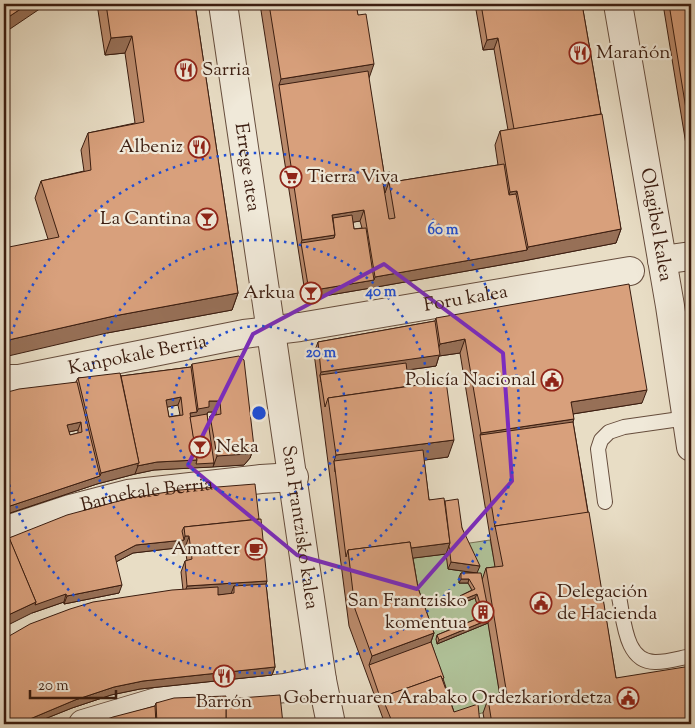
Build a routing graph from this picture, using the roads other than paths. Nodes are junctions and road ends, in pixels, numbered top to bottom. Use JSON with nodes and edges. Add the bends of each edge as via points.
{"nodes":[{"id":1,"x":223,"y":4,"type":"edge"},
{"id":2,"x":618,"y":4,"type":"edge"},
{"id":3,"x":691,"y":256,"type":"edge"},
{"id":4,"x":662,"y":260,"type":"junction"},
{"id":5,"x":630,"y":271,"type":"dead end"},
{"id":6,"x":272,"y":330,"type":"junction"},
{"id":7,"x":4,"y":379,"type":"edge"},
{"id":8,"x":687,"y":418,"type":"junction"},
{"id":9,"x":691,"y":447,"type":"edge"},
{"id":10,"x":294,"y":477,"type":"junction"},
{"id":11,"x":605,"y":502,"type":"dead end"},
{"id":12,"x":4,"y":531,"type":"edge"},
{"id":13,"x":619,"y":597,"type":"dead end"},
{"id":14,"x":691,"y":656,"type":"edge"},
{"id":15,"x":322,"y":680,"type":"junction"},
{"id":16,"x":83,"y":724,"type":"edge"},
{"id":17,"x":331,"y":724,"type":"edge"}],
"edges":[{"from":1,"to":6,"type":"street","name":"Errege atea"},
{"from":2,"to":4,"type":"street","name":"Olagibel kalea"},
{"from":3,"to":4,"type":"street"},
{"from":4,"to":8,"type":"street","name":"Olagibel kalea"},
{"from":5,"to":6,"type":"street","name":"Foru kalea","via":[[300,328]]},
{"from":6,"to":7,"type":"street","name":"Kanpokale Berria","via":[[19,379]]},
{"from":6,"to":10,"type":"street","name":"San Frantzisko kalea"},
{"from":8,"to":9,"type":"street","name":"Olagibel kalea"},
{"from":8,"to":11,"type":"lane","via":[[624,427],[609,432],[601,440],[598,449]]},
{"from":10,"to":12,"type":"street","name":"Barnekale Berria","via":[[128,494]]},
{"from":10,"to":15,"type":"street","name":"San Frantzisko kalea"},
{"from":13,"to":14,"type":"lane","via":[[632,650],[642,659],[655,662]]},
{"from":15,"to":16,"type":"street","via":[[286,688],[160,701]]},
{"from":15,"to":17,"type":"street","name":"San Frantzisko kalea"}]}
